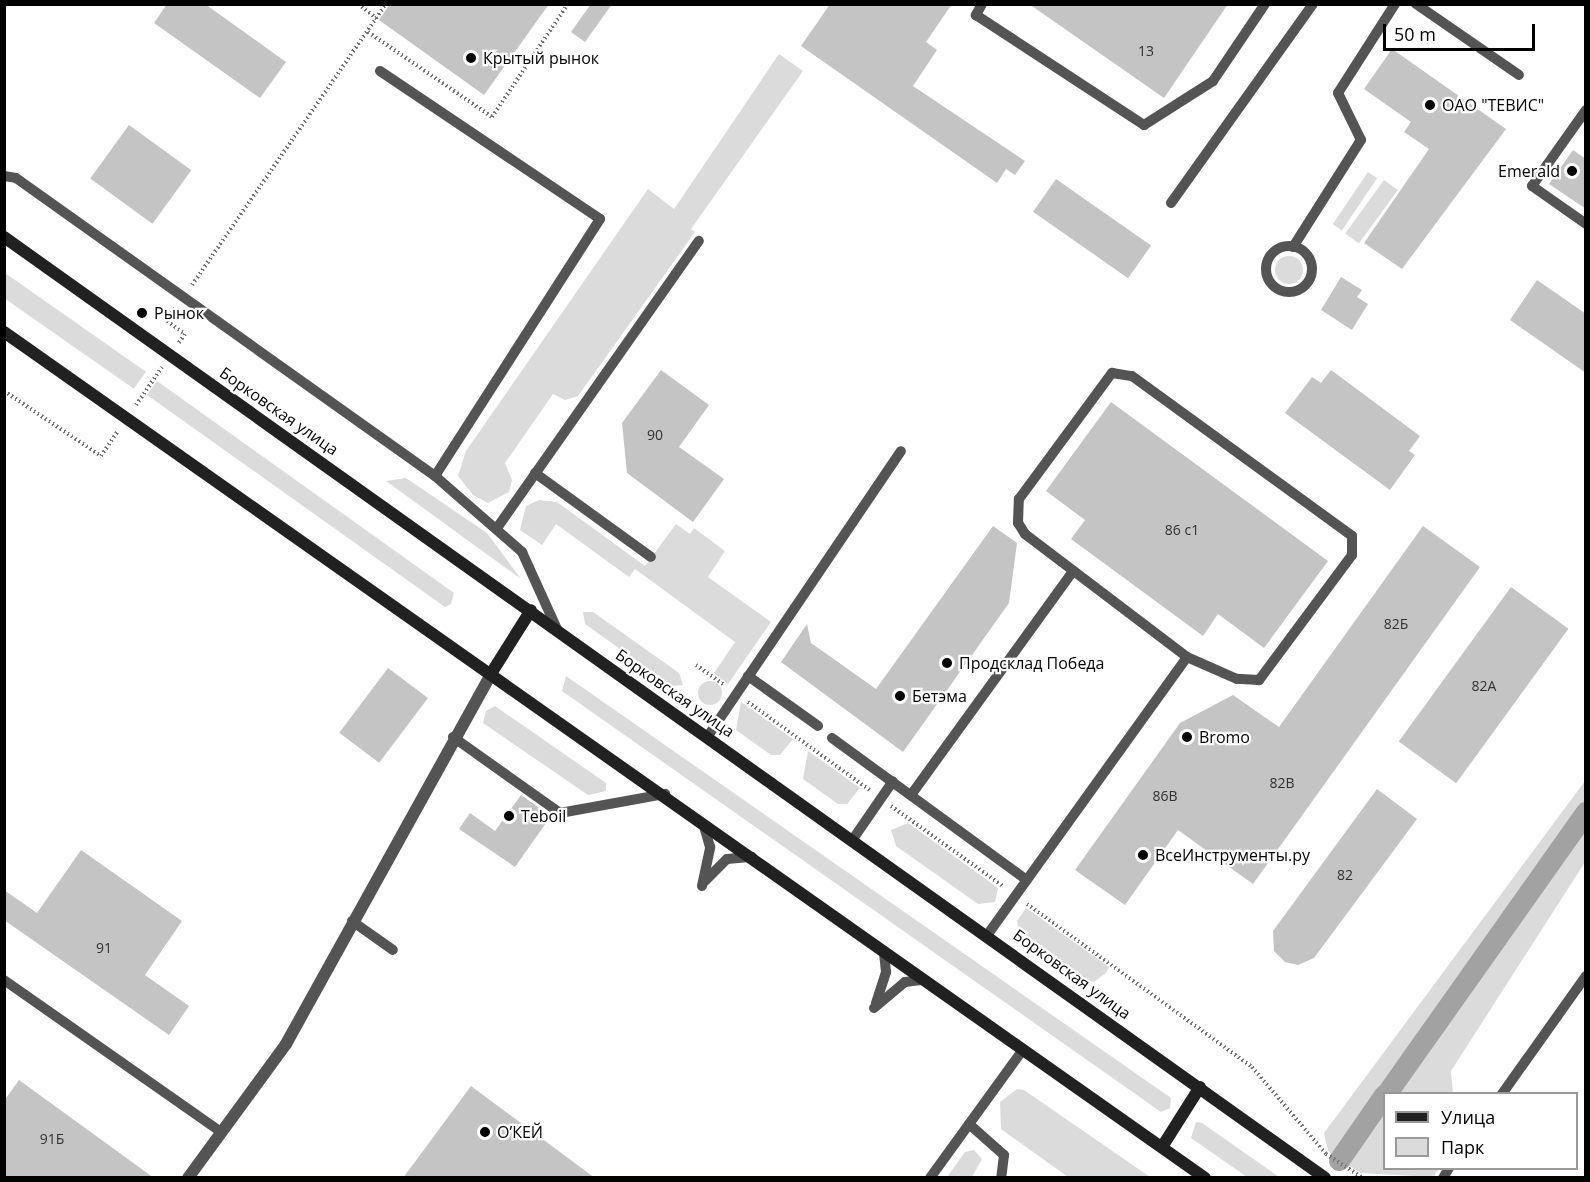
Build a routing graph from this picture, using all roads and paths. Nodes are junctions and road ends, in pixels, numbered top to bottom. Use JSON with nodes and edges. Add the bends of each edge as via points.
{"nodes":[{"id":1,"x":358,"y":4,"type":"edge"},
{"id":2,"x":386,"y":4,"type":"edge"},
{"id":3,"x":568,"y":4,"type":"edge"},
{"id":4,"x":982,"y":4,"type":"edge"},
{"id":5,"x":1265,"y":4,"type":"edge"},
{"id":6,"x":1313,"y":4,"type":"edge"},
{"id":7,"x":1395,"y":4,"type":"edge"},
{"id":8,"x":1416,"y":4,"type":"edge"},
{"id":9,"x":377,"y":19,"type":"junction"},
{"id":10,"x":368,"y":32,"type":"junction"},
{"id":11,"x":380,"y":70,"type":"dead end"},
{"id":12,"x":1519,"y":75,"type":"dead end"},
{"id":13,"x":1586,"y":110,"type":"edge"},
{"id":14,"x":10,"y":177,"type":"edge"},
{"id":15,"x":1171,"y":203,"type":"dead end"},
{"id":16,"x":1586,"y":224,"type":"edge"},
{"id":17,"x":4,"y":237,"type":"edge"},
{"id":18,"x":699,"y":240,"type":"dead end"},
{"id":19,"x":1293,"y":247,"type":"junction"},
{"id":20,"x":191,"y":286,"type":"dead end"},
{"id":21,"x":4,"y":332,"type":"edge"},
{"id":22,"x":185,"y":334,"type":"dead end"},
{"id":23,"x":171,"y":355,"type":"junction"},
{"id":24,"x":4,"y":391,"type":"edge"},
{"id":25,"x":127,"y":417,"type":"junction"},
{"id":26,"x":902,"y":451,"type":"dead end"},
{"id":27,"x":536,"y":473,"type":"junction"},
{"id":28,"x":435,"y":476,"type":"junction"},
{"id":29,"x":497,"y":528,"type":"junction"},
{"id":30,"x":651,"y":557,"type":"dead end"},
{"id":31,"x":1073,"y":572,"type":"junction"},
{"id":32,"x":531,"y":610,"type":"junction"},
{"id":33,"x":557,"y":629,"type":"junction"},
{"id":34,"x":1187,"y":657,"type":"junction"},
{"id":35,"x":696,"y":665,"type":"dead end"},
{"id":36,"x":492,"y":672,"type":"junction"},
{"id":37,"x":748,"y":676,"type":"junction"},
{"id":38,"x":736,"y":694,"type":"junction"},
{"id":39,"x":818,"y":726,"type":"dead end"},
{"id":40,"x":708,"y":736,"type":"junction"},
{"id":41,"x":453,"y":737,"type":"junction"},
{"id":42,"x":832,"y":738,"type":"dead end"},
{"id":43,"x":893,"y":781,"type":"junction"},
{"id":44,"x":665,"y":794,"type":"junction"},
{"id":45,"x":911,"y":795,"type":"junction"},
{"id":46,"x":881,"y":798,"type":"junction"},
{"id":47,"x":698,"y":817,"type":"junction"},
{"id":48,"x":853,"y":839,"type":"junction"},
{"id":49,"x":755,"y":858,"type":"junction"},
{"id":50,"x":1027,"y":880,"type":"junction"},
{"id":51,"x":1016,"y":896,"type":"junction"},
{"id":52,"x":352,"y":921,"type":"junction"},
{"id":53,"x":988,"y":934,"type":"junction"},
{"id":54,"x":393,"y":950,"type":"dead end"},
{"id":55,"x":884,"y":954,"type":"junction"},
{"id":56,"x":1586,"y":976,"type":"edge"},
{"id":57,"x":4,"y":980,"type":"edge"},
{"id":58,"x":921,"y":980,"type":"junction"},
{"id":59,"x":1022,"y":1051,"type":"junction"},
{"id":60,"x":1200,"y":1087,"type":"junction"},
{"id":61,"x":1503,"y":1092,"type":"edge"},
{"id":62,"x":969,"y":1124,"type":"junction"},
{"id":63,"x":221,"y":1132,"type":"junction"},
{"id":64,"x":1161,"y":1147,"type":"junction"},
{"id":65,"x":188,"y":1178,"type":"edge"},
{"id":66,"x":930,"y":1178,"type":"edge"},
{"id":67,"x":1001,"y":1178,"type":"edge"},
{"id":68,"x":1205,"y":1178,"type":"edge"},
{"id":69,"x":1325,"y":1178,"type":"edge"},
{"id":70,"x":1363,"y":1178,"type":"edge"}],
"edges":[{"from":1,"to":9,"type":"path"},
{"from":2,"to":9,"type":"path"},
{"from":3,"to":10,"type":"path","via":[[492,117]]},
{"from":4,"to":5,"type":"lane","via":[[976,15],[1144,124],[1213,81]]},
{"from":6,"to":15,"type":"lane"},
{"from":7,"to":19,"type":"lane","via":[[1338,93],[1361,140]]},
{"from":8,"to":12,"type":"lane"},
{"from":9,"to":10,"type":"path"},
{"from":10,"to":20,"type":"path"},
{"from":11,"to":28,"type":"lane","via":[[600,219]]},
{"from":13,"to":16,"type":"lane","via":[[1532,186]]},
{"from":14,"to":28,"type":"lane"},
{"from":17,"to":23,"type":"main road","name":"Борковская улица"},
{"from":18,"to":27,"type":"lane"},
{"from":19,"to":19,"type":"lane","via":[[1274,251],[1266,265],[1272,285],[1283,292],[1298,291],[1311,274],[1310,260]]},
{"from":21,"to":25,"type":"main road"},
{"from":22,"to":23,"type":"path"},
{"from":23,"to":25,"type":"path"},
{"from":23,"to":32,"type":"main road","name":"Борковская улица"},
{"from":24,"to":25,"type":"path","via":[[101,456]]},
{"from":25,"to":36,"type":"main road"},
{"from":26,"to":37,"type":"lane"},
{"from":27,"to":29,"type":"lane"},
{"from":27,"to":30,"type":"lane"},
{"from":28,"to":29,"type":"lane"},
{"from":29,"to":33,"type":"lane","via":[[534,571]]},
{"from":31,"to":34,"type":"lane"},
{"from":31,"to":34,"type":"lane","via":[[1025,534],[1018,523],[1019,500],[1112,373],[1132,376],[1347,529],[1355,545],[1352,555],[1268,672],[1248,681]]},
{"from":31,"to":45,"type":"lane"},
{"from":32,"to":33,"type":"main road","name":"Борковская улица"},
{"from":32,"to":36,"type":"main road"},
{"from":33,"to":40,"type":"main road","name":"Борковская улица"},
{"from":34,"to":50,"type":"lane"},
{"from":35,"to":38,"type":"path"},
{"from":36,"to":41,"type":"street"},
{"from":36,"to":44,"type":"main road"},
{"from":37,"to":38,"type":"lane"},
{"from":37,"to":39,"type":"lane"},
{"from":38,"to":40,"type":"lane"},
{"from":38,"to":46,"type":"path"},
{"from":40,"to":48,"type":"main road","name":"Борковская улица"},
{"from":41,"to":44,"type":"lane","via":[[560,813]]},
{"from":41,"to":52,"type":"street"},
{"from":42,"to":43,"type":"lane"},
{"from":43,"to":45,"type":"lane"},
{"from":43,"to":46,"type":"lane"},
{"from":44,"to":47,"type":"main road"},
{"from":45,"to":50,"type":"lane"},
{"from":46,"to":48,"type":"lane"},
{"from":46,"to":51,"type":"path"},
{"from":47,"to":49,"type":"main road"},
{"from":47,"to":49,"type":"lane","via":[[710,847],[702,886],[727,859]]},
{"from":48,"to":53,"type":"main road","name":"Борковская улица"},
{"from":49,"to":55,"type":"main road"},
{"from":50,"to":51,"type":"lane"},
{"from":51,"to":53,"type":"lane"},
{"from":51,"to":70,"type":"path","via":[[1252,1067],[1326,1154]]},
{"from":52,"to":54,"type":"lane"},
{"from":52,"to":63,"type":"street","via":[[286,1044]]},
{"from":53,"to":60,"type":"main road","name":"Борковская улица"},
{"from":55,"to":58,"type":"main road"},
{"from":55,"to":58,"type":"lane","via":[[886,972],[874,1008],[905,982]]},
{"from":56,"to":61,"type":"lane"},
{"from":57,"to":63,"type":"lane"},
{"from":58,"to":59,"type":"main road"},
{"from":59,"to":62,"type":"lane"},
{"from":59,"to":64,"type":"main road"},
{"from":60,"to":64,"type":"main road"},
{"from":60,"to":69,"type":"main road","name":"Борковская улица"},
{"from":62,"to":66,"type":"lane"},
{"from":62,"to":67,"type":"lane","via":[[1004,1155]]},
{"from":63,"to":65,"type":"street"},
{"from":64,"to":68,"type":"main road"}]}
